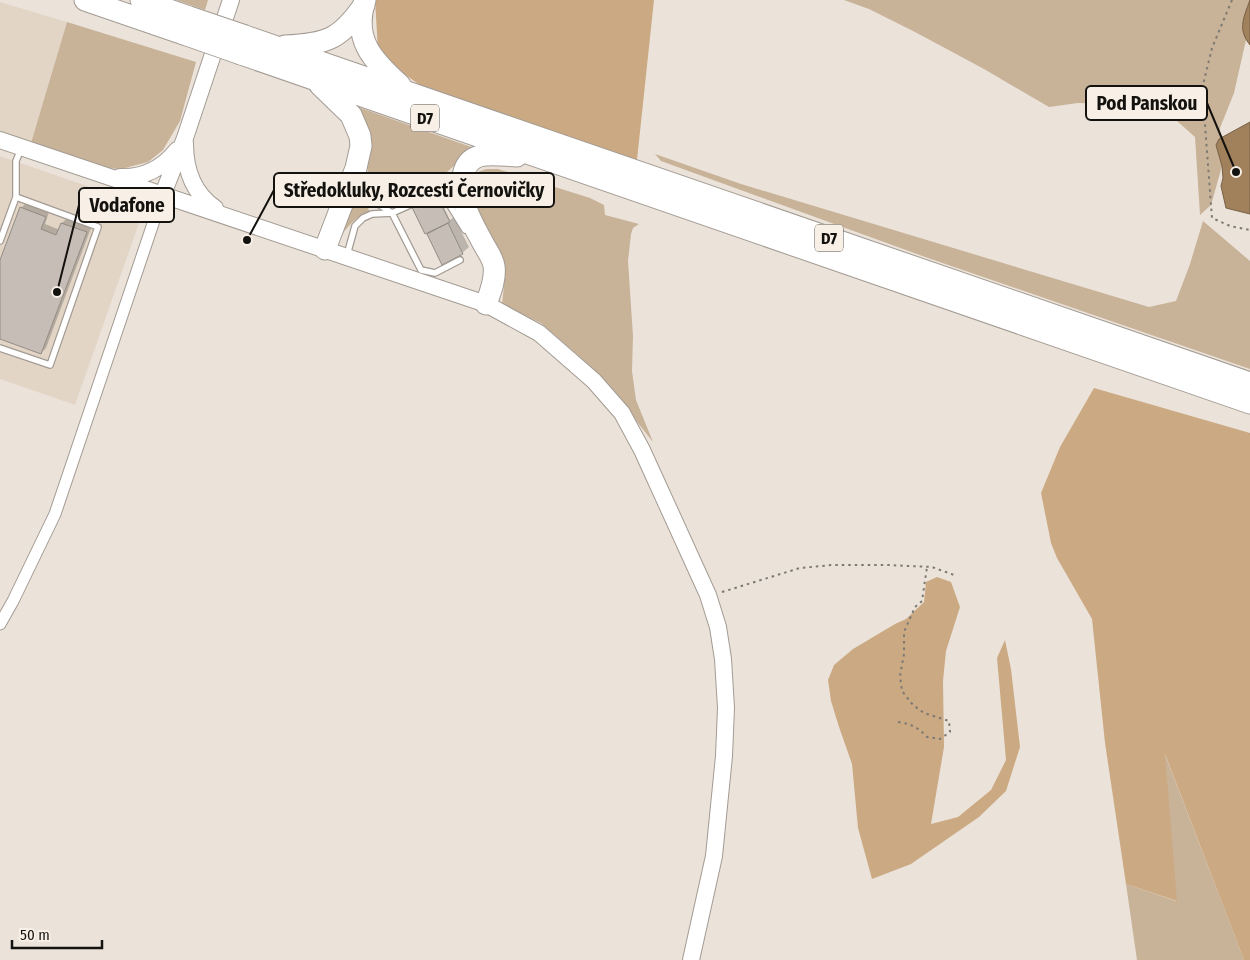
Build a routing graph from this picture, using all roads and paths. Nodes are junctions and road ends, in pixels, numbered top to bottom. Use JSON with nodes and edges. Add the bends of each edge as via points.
{"nodes":[{"id":1,"x":85,"y":0,"type":"edge"},
{"id":2,"x":141,"y":0,"type":"edge"},
{"id":3,"x":231,"y":0,"type":"edge"},
{"id":4,"x":1232,"y":0,"type":"edge"},
{"id":5,"x":365,"y":2,"type":"edge"},
{"id":6,"x":186,"y":26,"type":"junction"},
{"id":7,"x":243,"y":45,"type":"junction"},
{"id":8,"x":275,"y":46,"type":"junction"},
{"id":9,"x":314,"y":79,"type":"junction"},
{"id":10,"x":408,"y":92,"type":"junction"},
{"id":11,"x":185,"y":138,"type":"junction"},
{"id":12,"x":0,"y":140,"type":"edge"},
{"id":13,"x":22,"y":148,"type":"junction"},
{"id":14,"x":536,"y":156,"type":"junction"},
{"id":15,"x":360,"y":157,"type":"junction"},
{"id":16,"x":466,"y":166,"type":"junction"},
{"id":17,"x":110,"y":176,"type":"junction"},
{"id":18,"x":442,"y":190,"type":"junction"},
{"id":19,"x":163,"y":194,"type":"junction"},
{"id":20,"x":16,"y":197,"type":"junction"},
{"id":21,"x":392,"y":213,"type":"junction"},
{"id":22,"x":228,"y":216,"type":"junction"},
{"id":23,"x":1250,"y":230,"type":"edge"},
{"id":24,"x":466,"y":233,"type":"dead end"},
{"id":25,"x":0,"y":241,"type":"edge"},
{"id":26,"x":325,"y":249,"type":"junction"},
{"id":27,"x":347,"y":257,"type":"junction"},
{"id":28,"x":460,"y":260,"type":"dead end"},
{"id":29,"x":486,"y":304,"type":"junction"},
{"id":30,"x":0,"y":348,"type":"edge"},
{"id":31,"x":1250,"y":383,"type":"edge"},
{"id":32,"x":1250,"y":403,"type":"edge"},
{"id":33,"x":926,"y":567,"type":"junction"},
{"id":34,"x":954,"y":575,"type":"dead end"},
{"id":35,"x":708,"y":595,"type":"junction"},
{"id":36,"x":0,"y":624,"type":"edge"},
{"id":37,"x":898,"y":722,"type":"dead end"},
{"id":38,"x":691,"y":960,"type":"edge"}],
"edges":[{"from":1,"to":6,"type":"highway","number":"D7"},
{"from":2,"to":6,"type":"highway","number":"D7"},
{"from":3,"to":11,"type":"street"},
{"from":4,"to":23,"type":"path","via":[[1212,48],[1201,93],[1212,218]]},
{"from":5,"to":8,"type":"highway","via":[[351,24],[333,37],[318,43]]},
{"from":5,"to":10,"type":"highway","via":[[362,32],[369,52],[379,66]]},
{"from":6,"to":7,"type":"highway","number":"D7","bridge":true},
{"from":7,"to":8,"type":"highway","number":"D7"},
{"from":7,"to":9,"type":"highway","number":"D7"},
{"from":8,"to":10,"type":"highway","number":"D7"},
{"from":9,"to":14,"type":"highway","number":"D7"},
{"from":9,"to":15,"type":"highway","via":[[351,116],[360,136]]},
{"from":10,"to":31,"type":"highway","number":"D7"},
{"from":11,"to":17,"type":"street","via":[[167,162],[156,170],[128,177]]},
{"from":11,"to":19,"type":"street"},
{"from":11,"to":22,"type":"street","via":[[185,156],[193,184],[200,196]]},
{"from":12,"to":13,"type":"street"},
{"from":13,"to":17,"type":"street"},
{"from":13,"to":20,"type":"lane","via":[[16,161]]},
{"from":14,"to":16,"type":"highway","via":[[486,155],[474,157]]},
{"from":14,"to":32,"type":"highway","number":"D7"},
{"from":15,"to":21,"type":"lane","via":[[369,194]]},
{"from":15,"to":26,"type":"highway"},
{"from":16,"to":18,"type":"lane"},
{"from":16,"to":29,"type":"highway","via":[[462,182],[465,208],[494,266],[489,275]]},
{"from":17,"to":19,"type":"street"},
{"from":18,"to":21,"type":"lane"},
{"from":18,"to":24,"type":"lane"},
{"from":19,"to":22,"type":"street"},
{"from":19,"to":36,"type":"street","via":[[55,514]]},
{"from":20,"to":25,"type":"lane"},
{"from":20,"to":30,"type":"lane","via":[[98,227],[50,365]]},
{"from":21,"to":27,"type":"lane","via":[[363,218],[355,226]]},
{"from":21,"to":28,"type":"lane","via":[[420,270],[435,273]]},
{"from":22,"to":26,"type":"street"},
{"from":26,"to":27,"type":"street"},
{"from":27,"to":29,"type":"street"},
{"from":29,"to":35,"type":"street","via":[[540,333],[594,381],[622,413]]},
{"from":33,"to":34,"type":"path"},
{"from":33,"to":35,"type":"path","via":[[832,565],[800,568]]},
{"from":33,"to":37,"type":"path","via":[[922,601],[915,607],[904,632],[900,676],[902,691],[924,713],[949,722],[950,732],[940,739],[927,737],[919,728]]},
{"from":35,"to":38,"type":"street","via":[[723,659],[725,746],[714,856]]}]}
